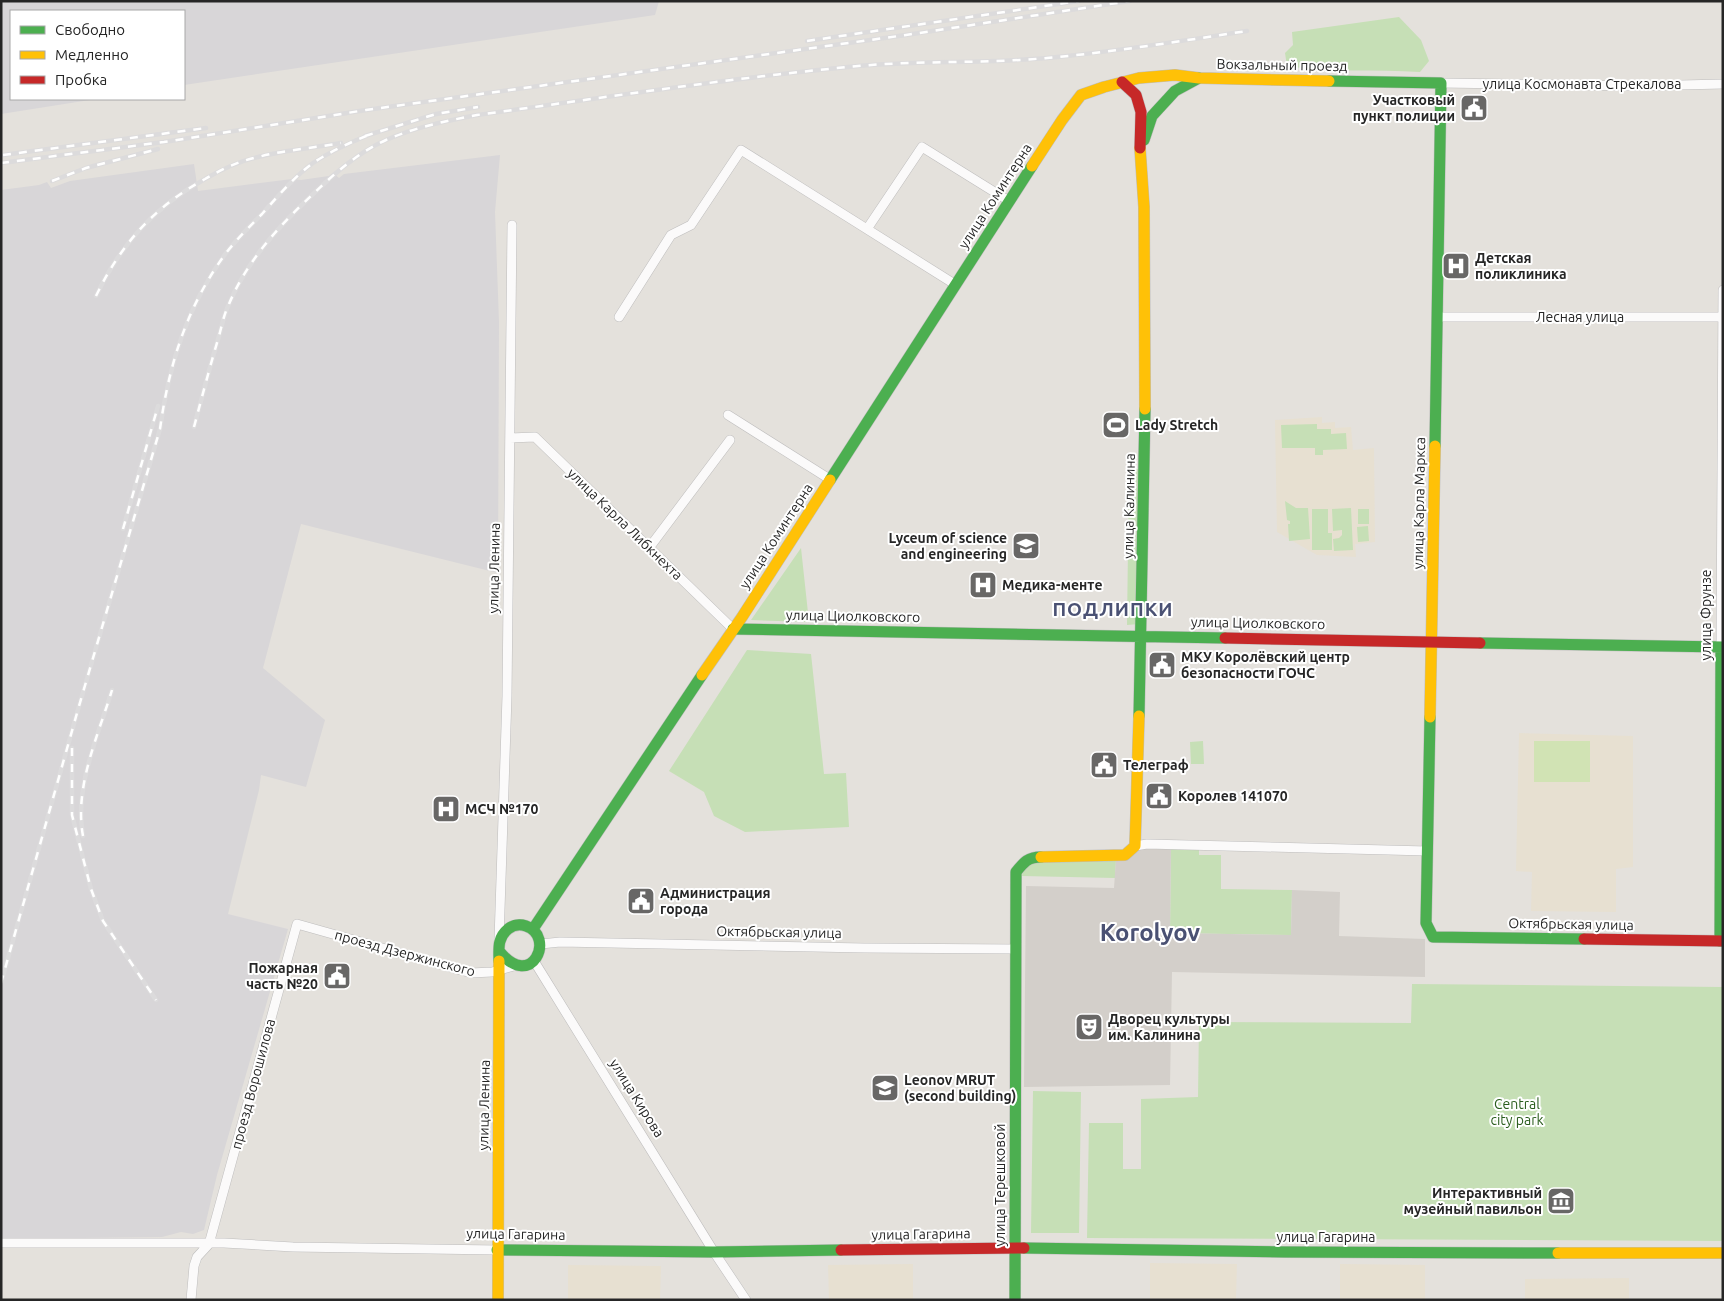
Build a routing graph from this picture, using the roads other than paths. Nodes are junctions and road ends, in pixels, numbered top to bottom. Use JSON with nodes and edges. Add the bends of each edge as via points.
{"nodes":[{"id":1,"x":1175,"y":75,"type":"junction"},
{"id":2,"x":1199,"y":78,"type":"junction"},
{"id":3,"x":1122,"y":82,"type":"junction"},
{"id":4,"x":1441,"y":83,"type":"junction"},
{"id":5,"x":1723,"y":84,"type":"edge"},
{"id":6,"x":1175,"y":92,"type":"junction"},
{"id":7,"x":1140,"y":152,"type":"junction"},
{"id":8,"x":1009,"y":201,"type":"junction"},
{"id":9,"x":512,"y":226,"type":"dead end"},
{"id":10,"x":867,"y":229,"type":"junction"},
{"id":11,"x":956,"y":285,"type":"junction"},
{"id":12,"x":1723,"y":290,"type":"edge"},
{"id":13,"x":619,"y":317,"type":"dead end"},
{"id":14,"x":1437,"y":317,"type":"junction"},
{"id":15,"x":1723,"y":317,"type":"edge"},
{"id":16,"x":728,"y":415,"type":"dead end"},
{"id":17,"x":510,"y":438,"type":"junction"},
{"id":18,"x":730,"y":440,"type":"dead end"},
{"id":19,"x":1722,"y":467,"type":"edge"},
{"id":20,"x":831,"y":480,"type":"junction"},
{"id":21,"x":649,"y":548,"type":"junction"},
{"id":22,"x":733,"y":629,"type":"junction"},
{"id":23,"x":1141,"y":636,"type":"junction"},
{"id":24,"x":1431,"y":642,"type":"junction"},
{"id":25,"x":1722,"y":647,"type":"edge"},
{"id":26,"x":1135,"y":846,"type":"junction"},
{"id":27,"x":1427,"y":851,"type":"junction"},
{"id":28,"x":500,"y":910,"type":"junction"},
{"id":29,"x":1426,"y":923,"type":"joint"},
{"id":30,"x":297,"y":924,"type":"joint"},
{"id":31,"x":513,"y":925,"type":"junction"},
{"id":32,"x":533,"y":929,"type":"junction"},
{"id":33,"x":1721,"y":941,"type":"edge"},
{"id":34,"x":541,"y":944,"type":"junction"},
{"id":35,"x":499,"y":946,"type":"junction"},
{"id":36,"x":1016,"y":949,"type":"junction"},
{"id":37,"x":534,"y":961,"type":"junction"},
{"id":38,"x":514,"y":966,"type":"junction"},
{"id":39,"x":500,"y":971,"type":"junction"},
{"id":40,"x":1,"y":1243,"type":"edge"},
{"id":41,"x":209,"y":1244,"type":"junction"},
{"id":42,"x":1015,"y":1248,"type":"junction"},
{"id":43,"x":497,"y":1250,"type":"junction"},
{"id":44,"x":714,"y":1252,"type":"junction"},
{"id":45,"x":1723,"y":1253,"type":"edge"},
{"id":46,"x":191,"y":1300,"type":"edge"},
{"id":47,"x":498,"y":1300,"type":"edge"},
{"id":48,"x":746,"y":1300,"type":"edge"},
{"id":49,"x":1015,"y":1300,"type":"edge"}],
"edges":[{"from":1,"to":2,"type":"street","name":"Вокзальный проезд"},
{"from":1,"to":3,"type":"street","name":"Вокзальный проезд"},
{"from":1,"to":6,"type":"street"},
{"from":2,"to":4,"type":"street","name":"Вокзальный проезд"},
{"from":2,"to":6,"type":"street"},
{"from":3,"to":7,"type":"street","name":"улица Калинина","via":[[1136,96],[1141,112]]},
{"from":3,"to":8,"type":"street","name":"улица Коминтерна","via":[[1081,95]]},
{"from":4,"to":5,"type":"street","name":"улица Космонавта Стрекалова"},
{"from":4,"to":14,"type":"street","name":"улица Карла Маркса"},
{"from":6,"to":7,"type":"street","via":[[1152,116]]},
{"from":7,"to":23,"type":"street","name":"улица Калинина","via":[[1144,207],[1145,446]]},
{"from":8,"to":10,"type":"street","via":[[922,147]]},
{"from":8,"to":11,"type":"street","name":"улица Коминтерна"},
{"from":9,"to":17,"type":"street","name":"улица Ленина"},
{"from":10,"to":11,"type":"street"},
{"from":10,"to":13,"type":"street","via":[[741,150],[691,225],[671,235]]},
{"from":11,"to":20,"type":"street","name":"улица Коминтерна"},
{"from":12,"to":15,"type":"street","name":"улица Фрунзе"},
{"from":14,"to":15,"type":"street","name":"Лесная улица"},
{"from":14,"to":24,"type":"street","name":"улица Карла Маркса"},
{"from":15,"to":19,"type":"street","name":"улица Фрунзе"},
{"from":16,"to":20,"type":"street"},
{"from":17,"to":21,"type":"street","name":"улица Карла Либкнехта","via":[[535,437]]},
{"from":17,"to":28,"type":"street","name":"улица Ленина"},
{"from":18,"to":21,"type":"street"},
{"from":19,"to":25,"type":"street","name":"улица Фрунзе"},
{"from":20,"to":22,"type":"street","name":"улица Коминтерна"},
{"from":21,"to":22,"type":"street","name":"улица Карла Либкнехта"},
{"from":22,"to":23,"type":"street","name":"улица Циолковского"},
{"from":22,"to":32,"type":"street","name":"улица Коминтерна"},
{"from":23,"to":24,"type":"street","name":"улица Циолковского"},
{"from":23,"to":26,"type":"street","name":"улица Калинина"},
{"from":24,"to":25,"type":"street","name":"улица Циолковского"},
{"from":24,"to":27,"type":"street","name":"улица Карла Маркса"},
{"from":25,"to":33,"type":"street","name":"улица Фрунзе"},
{"from":26,"to":27,"type":"street"},
{"from":26,"to":36,"type":"street","name":"улица Терешковой","via":[[1125,855],[1032,857],[1023,863],[1016,872]]},
{"from":27,"to":29,"type":"street","name":"улица Карла Маркса"},
{"from":28,"to":31,"type":"street"},
{"from":28,"to":35,"type":"street","name":"улица Ленина"},
{"from":29,"to":33,"type":"street","name":"Октябрьская улица","via":[[1433,936]]},
{"from":30,"to":39,"type":"street","name":"проезд Дзержинского","via":[[471,973]]},
{"from":30,"to":41,"type":"street","name":"проезд Ворошилова"},
{"from":31,"to":32,"type":"street","via":[[524,924]]},
{"from":31,"to":35,"type":"street","via":[[504,932]]},
{"from":32,"to":34,"type":"street"},
{"from":34,"to":36,"type":"street","name":"Октябрьская улица"},
{"from":34,"to":37,"type":"street","via":[[540,953]]},
{"from":35,"to":38,"type":"street","via":[[505,960]]},
{"from":35,"to":39,"type":"street","name":"улица Ленина"},
{"from":36,"to":42,"type":"street","name":"улица Терешковой"},
{"from":37,"to":38,"type":"street","via":[[525,966]]},
{"from":37,"to":44,"type":"street","name":"улица Кирова"},
{"from":38,"to":39,"type":"street","name":"проезд Дзержинского"},
{"from":39,"to":43,"type":"street","name":"улица Ленина"},
{"from":40,"to":41,"type":"street","name":"улица Гагарина"},
{"from":41,"to":43,"type":"street","name":"улица Гагарина"},
{"from":41,"to":46,"type":"street","via":[[197,1257],[194,1266]]},
{"from":42,"to":44,"type":"street","name":"улица Гагарина"},
{"from":42,"to":45,"type":"street","name":"улица Гагарина"},
{"from":42,"to":49,"type":"street","name":"улица Терешковой"},
{"from":43,"to":44,"type":"street","name":"улица Гагарина"},
{"from":43,"to":47,"type":"street","name":"улица Ленина"},
{"from":44,"to":48,"type":"street","name":"улица Кирова"}]}
